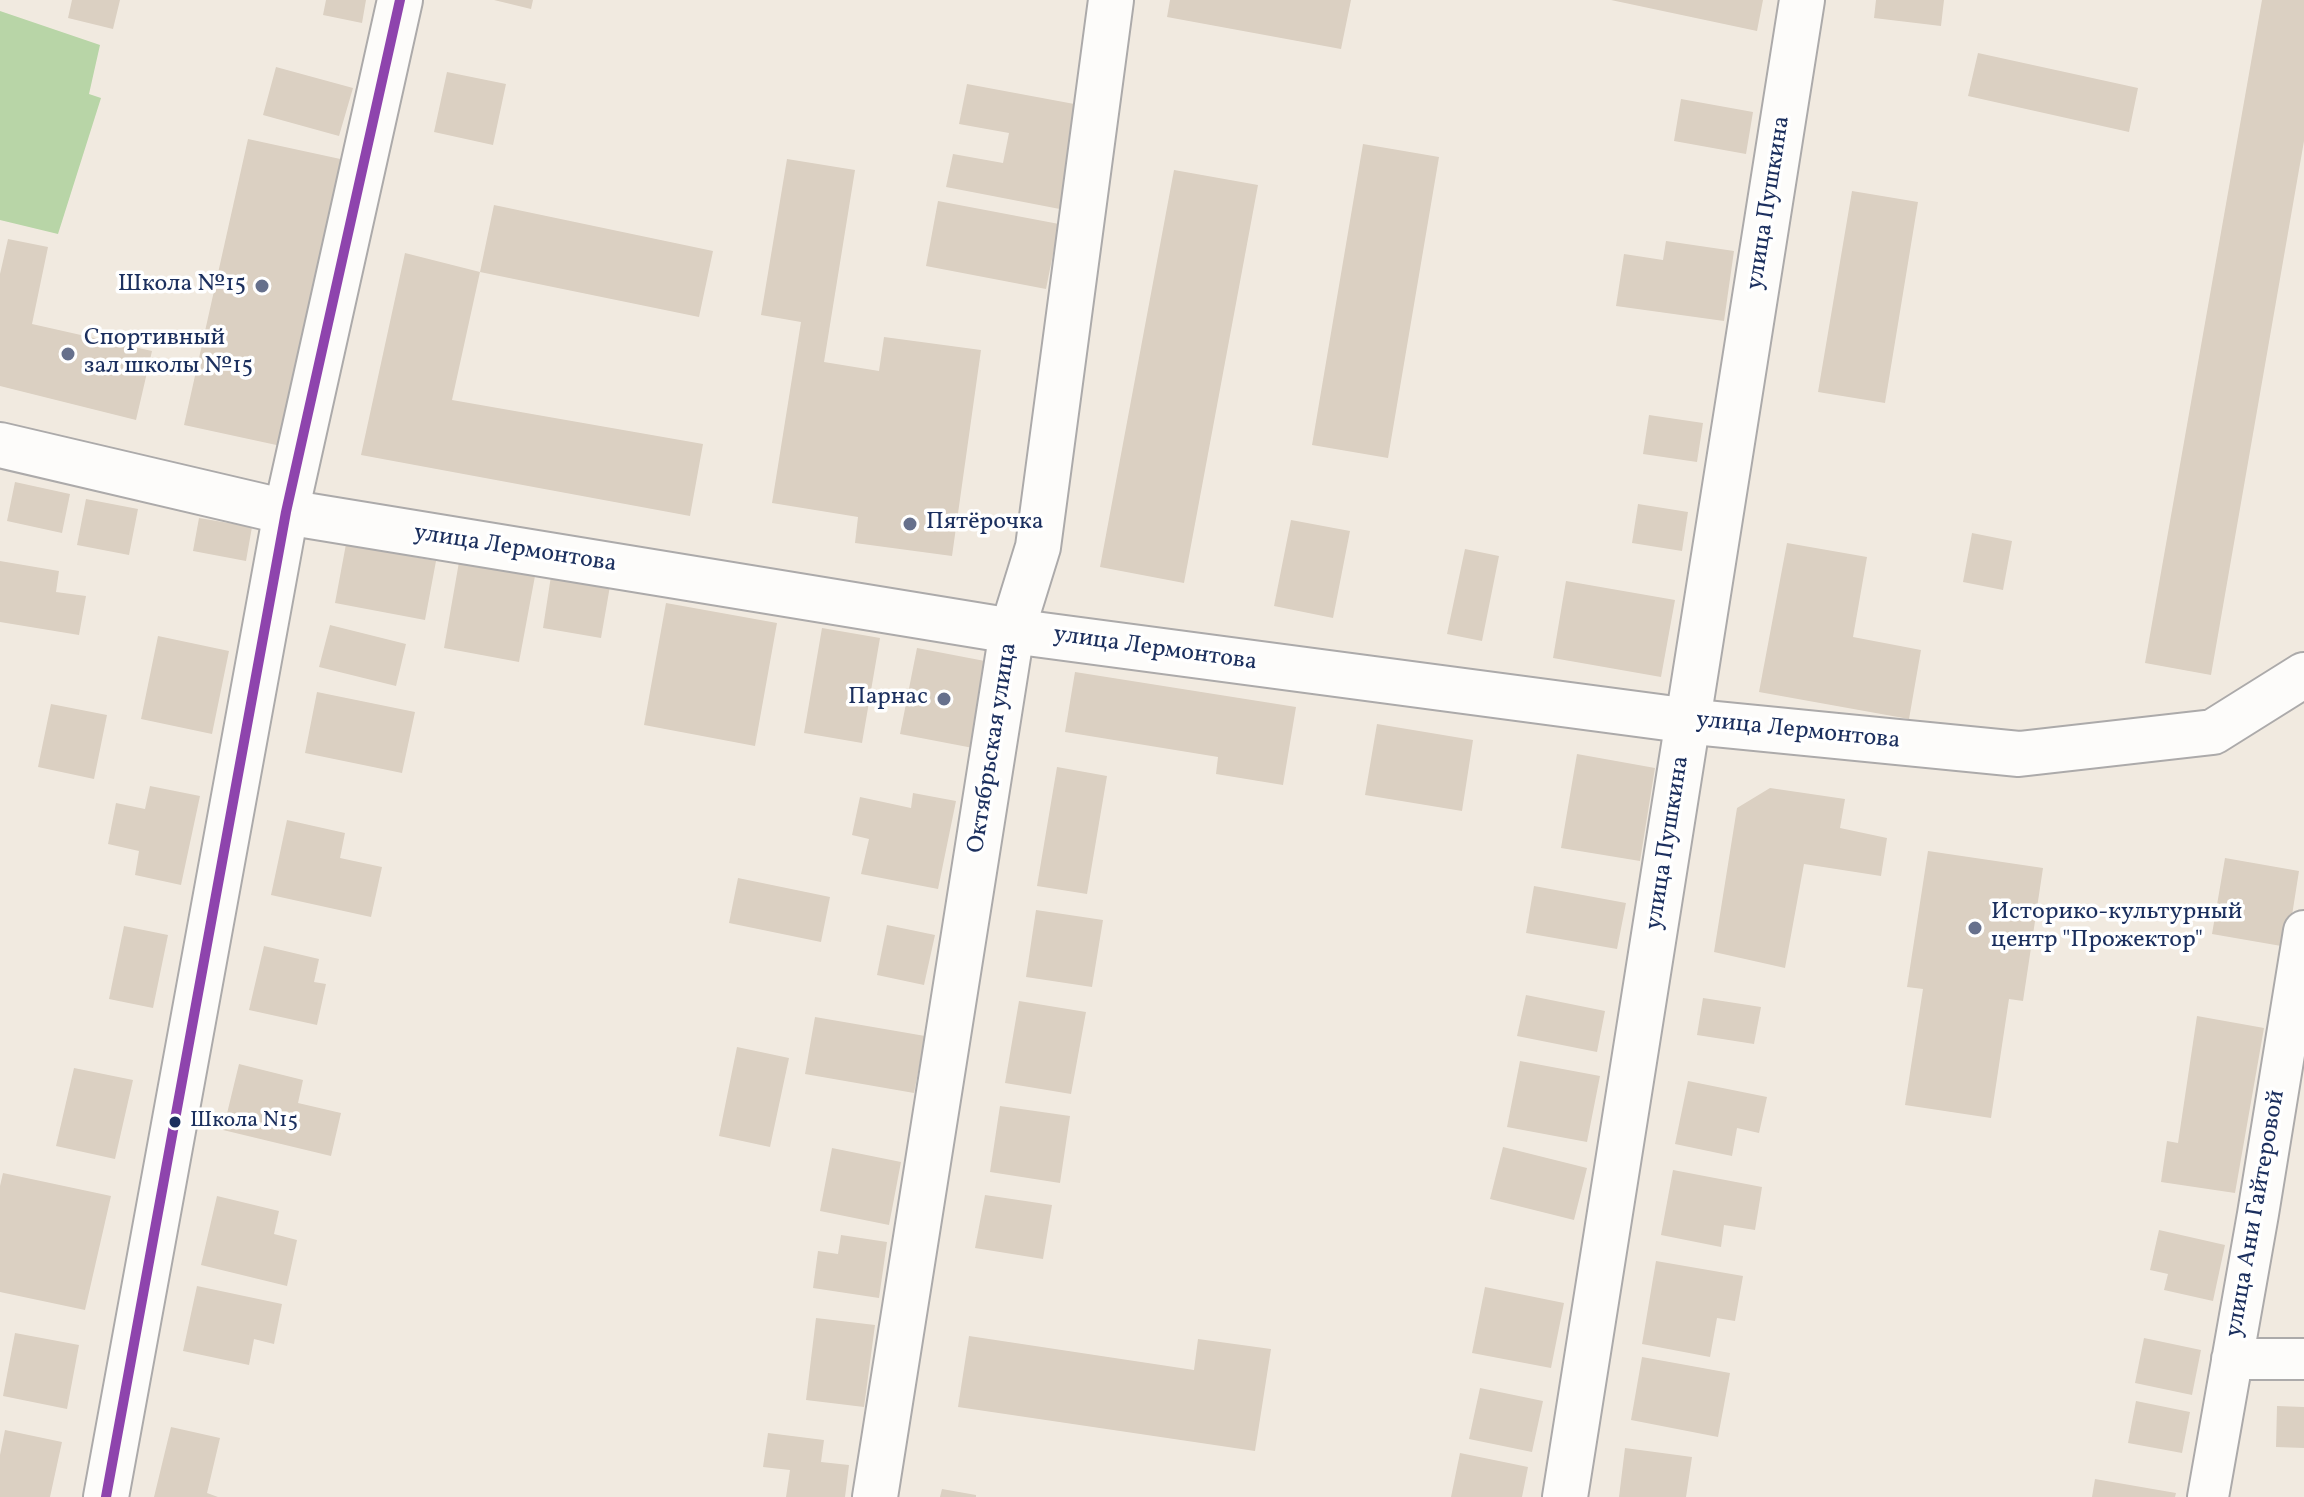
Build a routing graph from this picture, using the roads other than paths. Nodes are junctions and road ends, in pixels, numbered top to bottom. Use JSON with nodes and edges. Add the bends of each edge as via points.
{"nodes":[{"id":1,"x":400,"y":0,"type":"edge"},
{"id":2,"x":1111,"y":0,"type":"edge"},
{"id":3,"x":1802,"y":0,"type":"edge"},
{"id":4,"x":0,"y":445,"type":"edge"},
{"id":5,"x":286,"y":512,"type":"junction"},
{"id":6,"x":1012,"y":631,"type":"junction"},
{"id":7,"x":2304,"y":675,"type":"edge"},
{"id":8,"x":1688,"y":721,"type":"junction"},
{"id":9,"x":2304,"y":931,"type":"edge"},
{"id":10,"x":2232,"y":1359,"type":"junction"},
{"id":11,"x":2304,"y":1359,"type":"edge"},
{"id":12,"x":106,"y":1497,"type":"edge"},
{"id":13,"x":875,"y":1497,"type":"edge"},
{"id":14,"x":1565,"y":1497,"type":"edge"},
{"id":15,"x":2208,"y":1497,"type":"edge"}],
"edges":[{"from":1,"to":5,"type":"street"},
{"from":2,"to":6,"type":"street","name":"Октябрьская улица","via":[[1038,547]]},
{"from":3,"to":8,"type":"street","name":"улица Пушкина"},
{"from":4,"to":5,"type":"street","name":"улица Лермонтова"},
{"from":5,"to":6,"type":"street","name":"улица Лермонтова"},
{"from":5,"to":12,"type":"street"},
{"from":6,"to":8,"type":"street","name":"улица Лермонтова"},
{"from":6,"to":13,"type":"street","name":"Октябрьская улица"},
{"from":7,"to":8,"type":"street","name":"улица Лермонтова","via":[[2213,732],[2019,754]]},
{"from":8,"to":14,"type":"street","name":"улица Пушкина"},
{"from":9,"to":10,"type":"street","name":"улица Ани Гайтеровой"},
{"from":10,"to":11,"type":"street"},
{"from":10,"to":15,"type":"street","name":"улица Ани Гайтеровой"}]}
